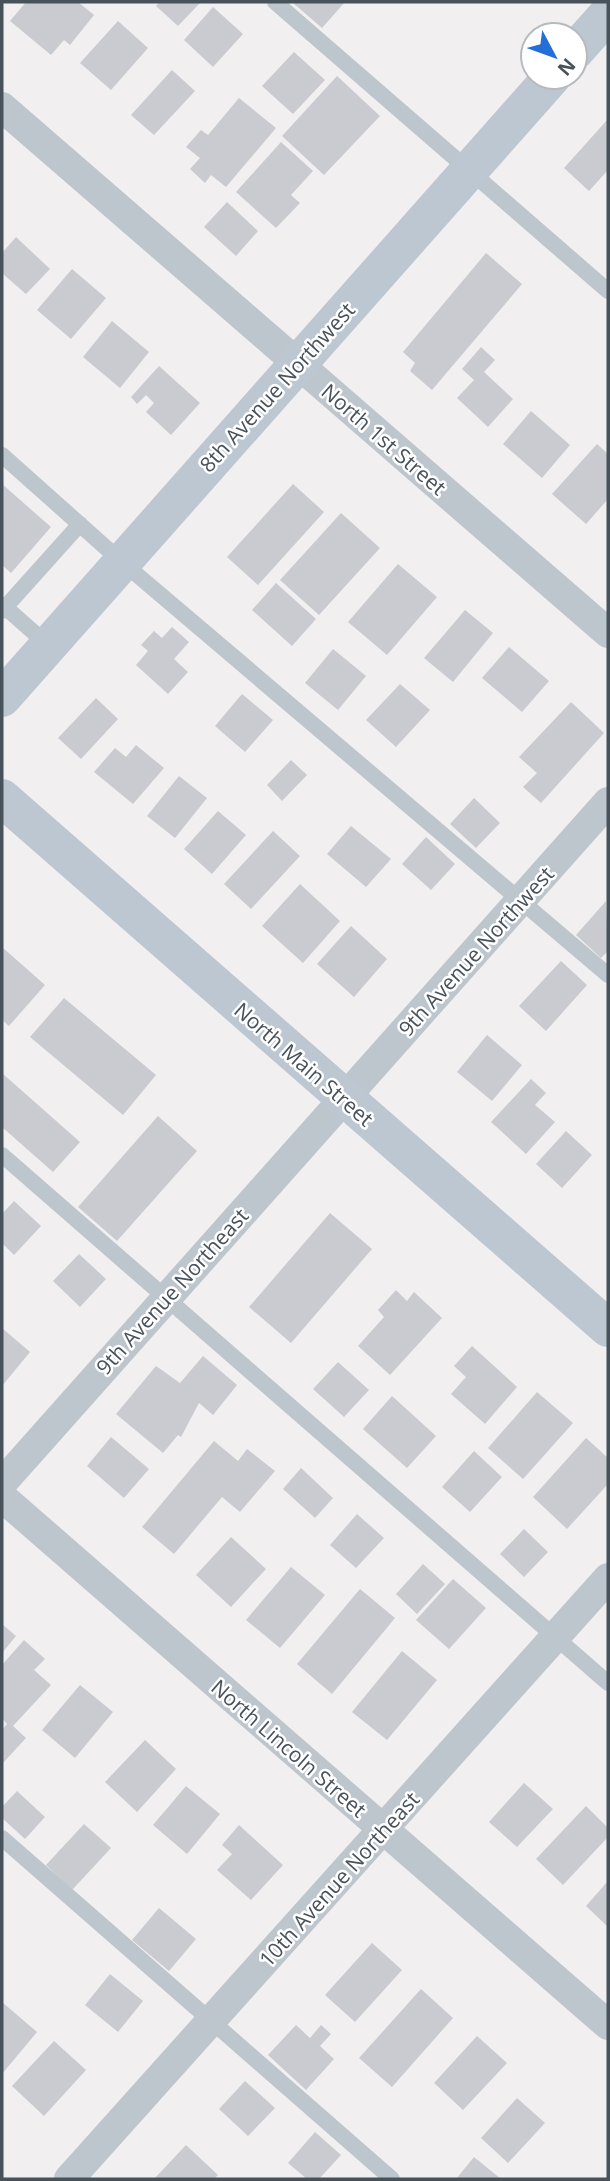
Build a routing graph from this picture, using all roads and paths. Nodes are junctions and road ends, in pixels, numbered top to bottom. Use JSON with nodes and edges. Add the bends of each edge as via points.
{"nodes":[{"id":1,"x":275,"y":2,"type":"edge"},
{"id":2,"x":608,"y":14,"type":"edge"},
{"id":3,"x":589,"y":35,"type":"edge"},
{"id":4,"x":540,"y":91,"type":"edge"},
{"id":5,"x":2,"y":107,"type":"edge"},
{"id":6,"x":468,"y":172,"type":"junction"},
{"id":7,"x":608,"y":291,"type":"edge"},
{"id":8,"x":297,"y":365,"type":"junction"},
{"id":9,"x":2,"y":455,"type":"edge"},
{"id":10,"x":80,"y":524,"type":"junction"},
{"id":11,"x":122,"y":562,"type":"junction"},
{"id":12,"x":4,"y":609,"type":"edge"},
{"id":13,"x":608,"y":632,"type":"edge"},
{"id":14,"x":49,"y":645,"type":"junction"},
{"id":15,"x":2,"y":698,"type":"edge"},
{"id":16,"x":2,"y":798,"type":"edge"},
{"id":17,"x":608,"y":802,"type":"edge"},
{"id":18,"x":522,"y":900,"type":"junction"},
{"id":19,"x":608,"y":975,"type":"edge"},
{"id":20,"x":343,"y":1098,"type":"junction"},
{"id":21,"x":2,"y":1155,"type":"edge"},
{"id":22,"x":165,"y":1299,"type":"junction"},
{"id":23,"x":608,"y":1328,"type":"edge"},
{"id":24,"x":2,"y":1483,"type":"edge"},
{"id":25,"x":2,"y":1497,"type":"edge"},
{"id":26,"x":608,"y":1578,"type":"edge"},
{"id":27,"x":556,"y":1637,"type":"junction"},
{"id":28,"x":608,"y":1683,"type":"edge"},
{"id":29,"x":384,"y":1830,"type":"junction"},
{"id":30,"x":2,"y":1838,"type":"edge"},
{"id":31,"x":211,"y":2022,"type":"junction"},
{"id":32,"x":608,"y":2025,"type":"edge"},
{"id":33,"x":69,"y":2179,"type":"edge"},
{"id":34,"x":392,"y":2179,"type":"edge"}],
"edges":[{"from":1,"to":6,"type":"lane"},
{"from":2,"to":3,"type":"main road"},
{"from":4,"to":6,"type":"main road","name":"8th Avenue Northwest"},
{"from":5,"to":8,"type":"street","name":"North 1st Street"},
{"from":6,"to":7,"type":"lane"},
{"from":6,"to":8,"type":"main road","name":"8th Avenue Northwest"},
{"from":8,"to":11,"type":"main road","name":"8th Avenue Northwest"},
{"from":8,"to":13,"type":"street","name":"North 1st Street"},
{"from":9,"to":10,"type":"lane"},
{"from":10,"to":11,"type":"lane"},
{"from":10,"to":12,"type":"lane"},
{"from":11,"to":14,"type":"main road","name":"8th Avenue Northwest"},
{"from":11,"to":18,"type":"lane"},
{"from":12,"to":14,"type":"lane"},
{"from":14,"to":15,"type":"main road","name":"8th Avenue Northwest"},
{"from":16,"to":20,"type":"main road","name":"North Main Street"},
{"from":17,"to":18,"type":"street","name":"9th Avenue Northwest"},
{"from":18,"to":19,"type":"lane"},
{"from":18,"to":20,"type":"street","name":"9th Avenue Northwest"},
{"from":20,"to":22,"type":"street","name":"9th Avenue Northeast"},
{"from":20,"to":23,"type":"main road","name":"North Main Street"},
{"from":21,"to":22,"type":"lane"},
{"from":22,"to":24,"type":"street","name":"9th Avenue Northeast"},
{"from":22,"to":27,"type":"lane"},
{"from":25,"to":29,"type":"street","name":"North Lincoln Street"},
{"from":26,"to":27,"type":"street","name":"10th Avenue Northeast"},
{"from":27,"to":28,"type":"lane"},
{"from":27,"to":29,"type":"street","name":"10th Avenue Northeast"},
{"from":29,"to":31,"type":"street","name":"10th Avenue Northeast"},
{"from":29,"to":32,"type":"street","name":"North Lincoln Street"},
{"from":30,"to":31,"type":"lane"},
{"from":31,"to":33,"type":"street","name":"10th Avenue Northeast"},
{"from":31,"to":34,"type":"lane"}]}
